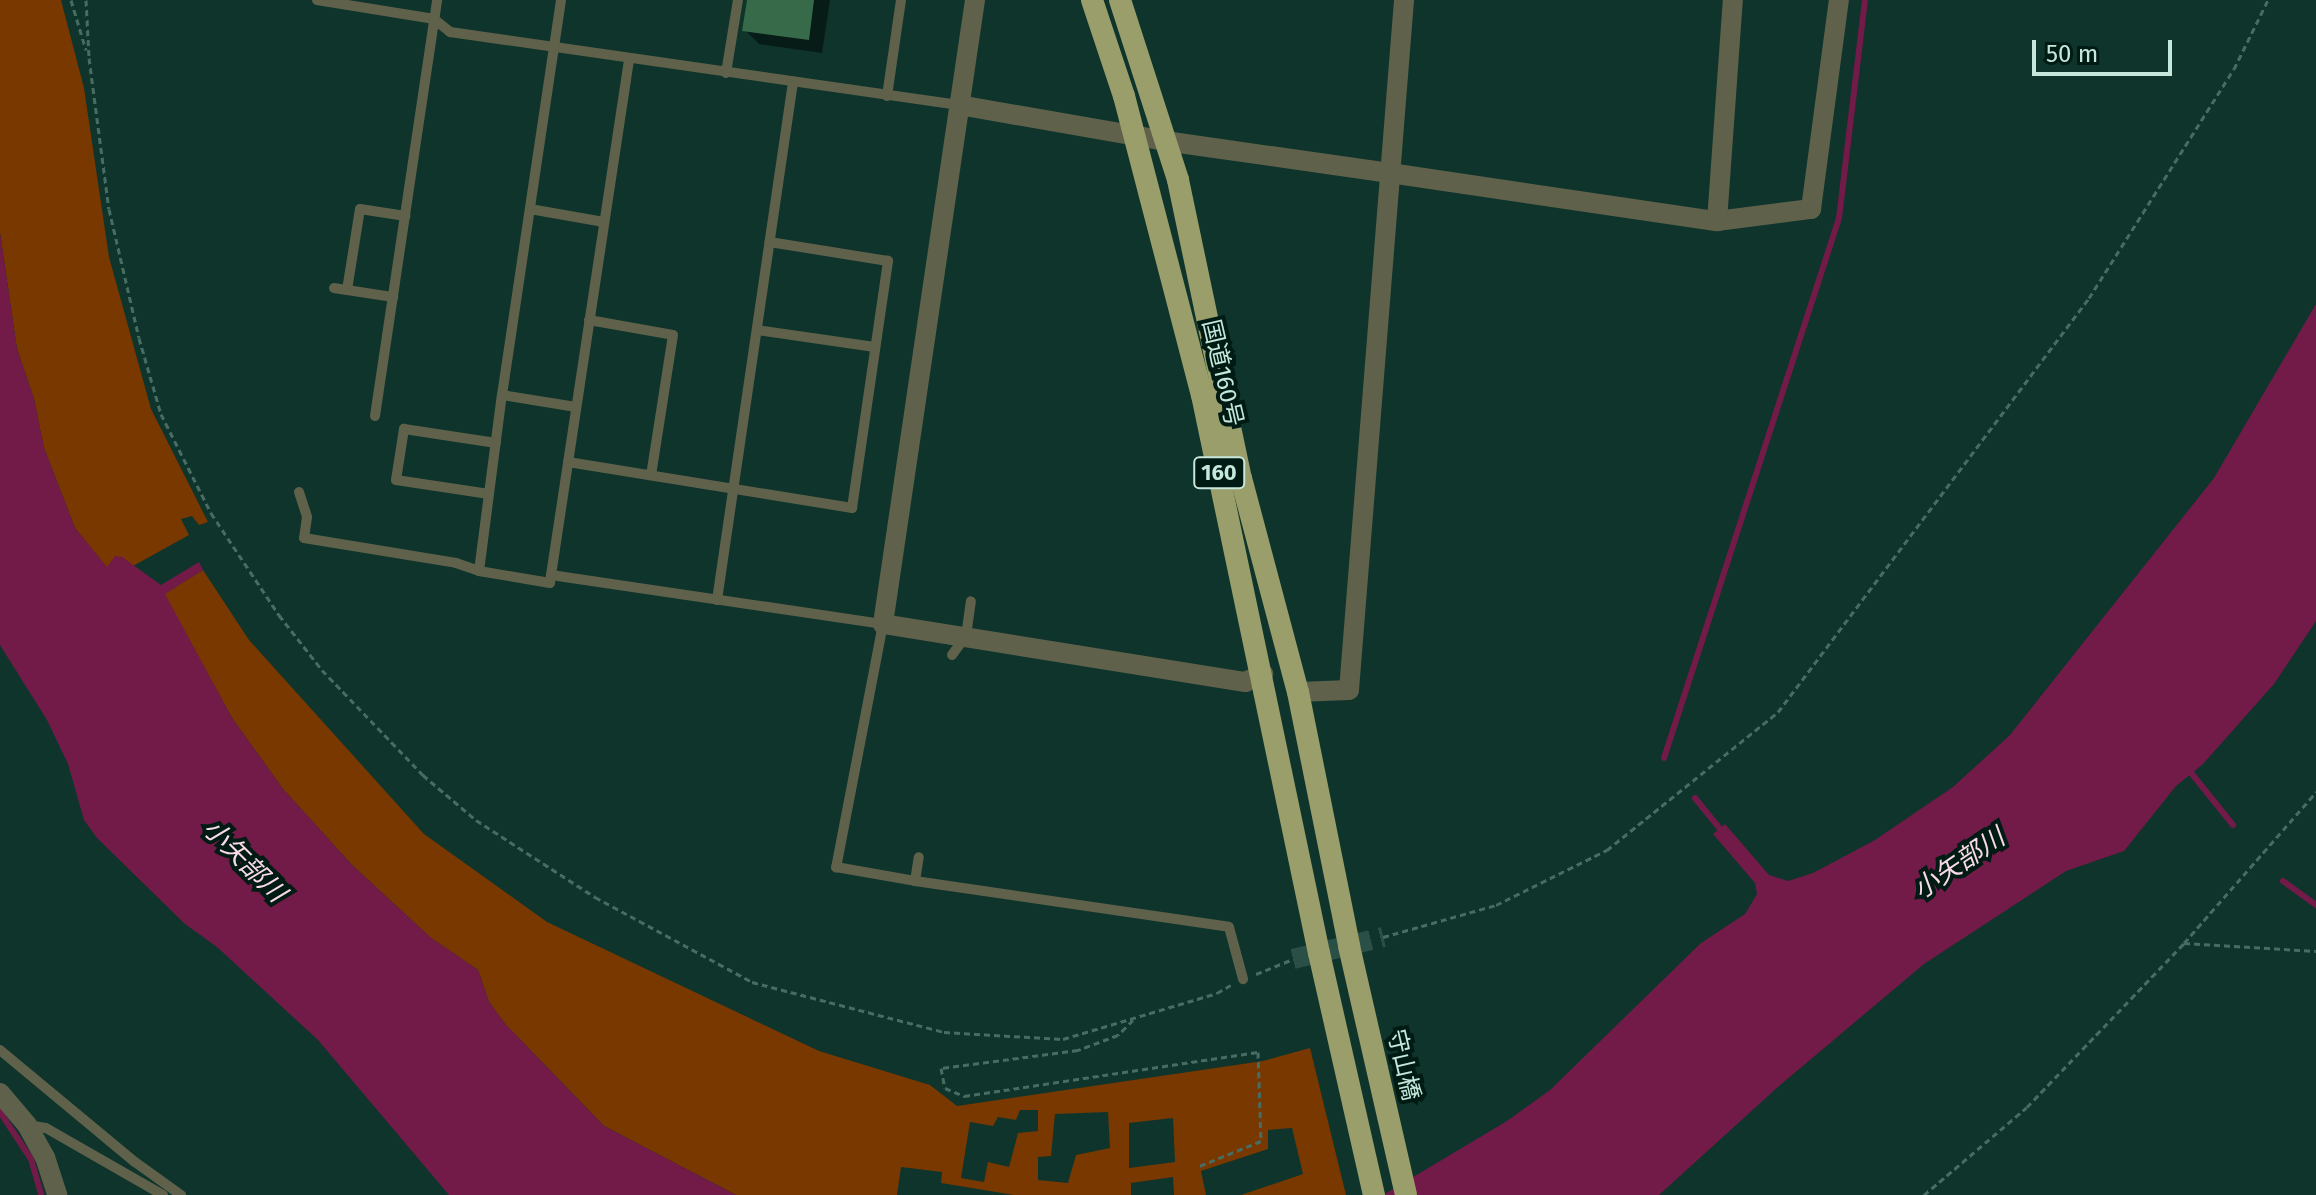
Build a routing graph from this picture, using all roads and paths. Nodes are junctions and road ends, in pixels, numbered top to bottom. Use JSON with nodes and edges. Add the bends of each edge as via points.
{"nodes":[{"id":1,"x":71,"y":0,"type":"edge"},
{"id":2,"x":86,"y":0,"type":"edge"},
{"id":3,"x":317,"y":0,"type":"edge"},
{"id":4,"x":437,"y":0,"type":"edge"},
{"id":5,"x":561,"y":0,"type":"edge"},
{"id":6,"x":738,"y":0,"type":"edge"},
{"id":7,"x":901,"y":0,"type":"edge"},
{"id":8,"x":975,"y":0,"type":"edge"},
{"id":9,"x":1092,"y":0,"type":"edge"},
{"id":10,"x":1120,"y":0,"type":"edge"},
{"id":11,"x":1404,"y":0,"type":"edge"},
{"id":12,"x":1733,"y":0,"type":"edge"},
{"id":13,"x":1839,"y":0,"type":"edge"},
{"id":14,"x":2268,"y":0,"type":"edge"},
{"id":15,"x":434,"y":19,"type":"junction"},
{"id":16,"x":554,"y":47,"type":"junction"},
{"id":17,"x":89,"y":58,"type":"junction"},
{"id":18,"x":629,"y":60,"type":"junction"},
{"id":19,"x":726,"y":73,"type":"junction"},
{"id":20,"x":793,"y":82,"type":"junction"},
{"id":21,"x":887,"y":96,"type":"junction"},
{"id":22,"x":959,"y":105,"type":"junction"},
{"id":23,"x":1134,"y":135,"type":"junction"},
{"id":24,"x":1165,"y":141,"type":"junction"},
{"id":25,"x":1390,"y":173,"type":"junction"},
{"id":26,"x":530,"y":209,"type":"junction"},
{"id":27,"x":405,"y":216,"type":"junction"},
{"id":28,"x":1717,"y":221,"type":"junction"},
{"id":29,"x":604,"y":222,"type":"junction"},
{"id":30,"x":770,"y":242,"type":"junction"},
{"id":31,"x":334,"y":288,"type":"dead end"},
{"id":32,"x":347,"y":290,"type":"junction"},
{"id":33,"x":393,"y":297,"type":"junction"},
{"id":34,"x":589,"y":320,"type":"junction"},
{"id":35,"x":757,"y":330,"type":"junction"},
{"id":36,"x":875,"y":347,"type":"junction"},
{"id":37,"x":502,"y":395,"type":"junction"},
{"id":38,"x":576,"y":407,"type":"junction"},
{"id":39,"x":375,"y":416,"type":"dead end"},
{"id":40,"x":496,"y":443,"type":"junction"},
{"id":41,"x":568,"y":462,"type":"junction"},
{"id":42,"x":651,"y":475,"type":"junction"},
{"id":43,"x":733,"y":489,"type":"junction"},
{"id":44,"x":299,"y":492,"type":"dead end"},
{"id":45,"x":489,"y":494,"type":"junction"},
{"id":46,"x":479,"y":571,"type":"junction"},
{"id":47,"x":551,"y":575,"type":"junction"},
{"id":48,"x":717,"y":600,"type":"junction"},
{"id":49,"x":971,"y":601,"type":"dead end"},
{"id":50,"x":883,"y":624,"type":"junction"},
{"id":51,"x":966,"y":636,"type":"junction"},
{"id":52,"x":952,"y":655,"type":"dead end"},
{"id":53,"x":1263,"y":674,"type":"junction"},
{"id":54,"x":1298,"y":692,"type":"junction"},
{"id":55,"x":2316,"y":792,"type":"edge"},
{"id":56,"x":919,"y":857,"type":"dead end"},
{"id":57,"x":915,"y":881,"type":"junction"},
{"id":58,"x":1383,"y":937,"type":"tunnel mouth"},
{"id":59,"x":2184,"y":943,"type":"junction"},
{"id":60,"x":1349,"y":946,"type":"joint"},
{"id":61,"x":2316,"y":951,"type":"edge"},
{"id":62,"x":1293,"y":959,"type":"tunnel mouth"},
{"id":63,"x":1243,"y":979,"type":"junction"},
{"id":64,"x":1136,"y":1017,"type":"junction"},
{"id":65,"x":0,"y":1050,"type":"edge"},
{"id":66,"x":0,"y":1093,"type":"edge"},
{"id":67,"x":27,"y":1125,"type":"junction"},
{"id":68,"x":1197,"y":1167,"type":"dead end"},
{"id":69,"x":57,"y":1195,"type":"edge"},
{"id":70,"x":163,"y":1195,"type":"edge"},
{"id":71,"x":181,"y":1195,"type":"edge"},
{"id":72,"x":1374,"y":1195,"type":"edge"},
{"id":73,"x":1406,"y":1195,"type":"edge"},
{"id":74,"x":1924,"y":1195,"type":"edge"}],
"edges":[{"from":1,"to":17,"type":"path"},
{"from":2,"to":17,"type":"path"},
{"from":3,"to":15,"type":"lane"},
{"from":4,"to":15,"type":"lane"},
{"from":5,"to":16,"type":"lane"},
{"from":6,"to":19,"type":"lane"},
{"from":7,"to":21,"type":"lane"},
{"from":8,"to":22,"type":"street"},
{"from":9,"to":23,"type":"highway","name":"国道160号","number":"160"},
{"from":10,"to":24,"type":"highway","name":"国道160号","number":"160"},
{"from":11,"to":25,"type":"street"},
{"from":12,"to":28,"type":"street"},
{"from":13,"to":28,"type":"street","via":[[1811,209]]},
{"from":14,"to":58,"type":"path","via":[[2234,69],[2089,298],[1778,712],[1607,850],[1496,905]]},
{"from":15,"to":16,"type":"lane","via":[[450,32]]},
{"from":15,"to":27,"type":"lane"},
{"from":16,"to":18,"type":"lane"},
{"from":16,"to":26,"type":"lane"},
{"from":17,"to":64,"type":"path","via":[[109,209],[161,414],[211,513],[279,615],[322,670],[423,775],[476,820],[595,897],[752,982],[944,1032],[1063,1039]]},
{"from":18,"to":19,"type":"lane"},
{"from":18,"to":29,"type":"lane"},
{"from":19,"to":20,"type":"lane"},
{"from":20,"to":21,"type":"lane"},
{"from":20,"to":30,"type":"lane"},
{"from":21,"to":22,"type":"lane"},
{"from":22,"to":23,"type":"street","via":[[997,116]]},
{"from":22,"to":50,"type":"street"},
{"from":23,"to":24,"type":"street"},
{"from":23,"to":53,"type":"highway","name":"国道160号","number":"160","via":[[1202,395]]},
{"from":24,"to":25,"type":"street"},
{"from":24,"to":54,"type":"highway","name":"国道160号","number":"160","via":[[1178,180],[1241,478]]},
{"from":25,"to":28,"type":"street"},
{"from":25,"to":54,"type":"street","via":[[1349,690]]},
{"from":26,"to":29,"type":"lane"},
{"from":26,"to":37,"type":"lane"},
{"from":27,"to":32,"type":"lane","via":[[360,209]]},
{"from":27,"to":33,"type":"lane"},
{"from":29,"to":34,"type":"lane"},
{"from":30,"to":35,"type":"lane"},
{"from":30,"to":36,"type":"lane","via":[[888,261]]},
{"from":31,"to":32,"type":"lane"},
{"from":32,"to":33,"type":"lane"},
{"from":33,"to":39,"type":"lane"},
{"from":34,"to":38,"type":"lane"},
{"from":34,"to":42,"type":"lane","via":[[673,335]]},
{"from":35,"to":36,"type":"lane"},
{"from":35,"to":43,"type":"lane"},
{"from":36,"to":43,"type":"lane","via":[[852,508]]},
{"from":37,"to":38,"type":"lane"},
{"from":37,"to":40,"type":"lane"},
{"from":38,"to":41,"type":"lane"},
{"from":40,"to":45,"type":"lane"},
{"from":40,"to":45,"type":"lane","via":[[404,429],[396,480]]},
{"from":41,"to":42,"type":"lane"},
{"from":41,"to":47,"type":"lane"},
{"from":42,"to":43,"type":"lane"},
{"from":43,"to":48,"type":"lane"},
{"from":44,"to":46,"type":"lane","via":[[307,517],[304,538]]},
{"from":45,"to":46,"type":"lane"},
{"from":46,"to":47,"type":"lane","via":[[550,583]]},
{"from":47,"to":48,"type":"lane"},
{"from":48,"to":50,"type":"lane"},
{"from":49,"to":51,"type":"lane"},
{"from":50,"to":51,"type":"street"},
{"from":50,"to":57,"type":"lane","via":[[836,867]]},
{"from":51,"to":52,"type":"lane"},
{"from":51,"to":53,"type":"street","via":[[1245,682]]},
{"from":53,"to":72,"type":"highway","name":"国道160号","number":"160","bridge":true},
{"from":54,"to":60,"type":"highway","name":"国道160号","number":"160"},
{"from":55,"to":59,"type":"path"},
{"from":56,"to":57,"type":"lane"},
{"from":57,"to":63,"type":"lane","via":[[1229,927]]},
{"from":59,"to":61,"type":"path"},
{"from":59,"to":74,"type":"path","via":[[2027,1107]]},
{"from":60,"to":73,"type":"highway","name":"守山橋","number":"160"},
{"from":62,"to":63,"type":"path"},
{"from":63,"to":64,"type":"path","via":[[1217,993]]},
{"from":64,"to":68,"type":"path","via":[[1118,1035],[1078,1050],[941,1068],[945,1088],[964,1096],[1258,1052],[1261,1141]]},
{"from":65,"to":71,"type":"lane"},
{"from":66,"to":67,"type":"street"},
{"from":67,"to":69,"type":"street"},
{"from":67,"to":70,"type":"lane","via":[[46,1128]]}]}
